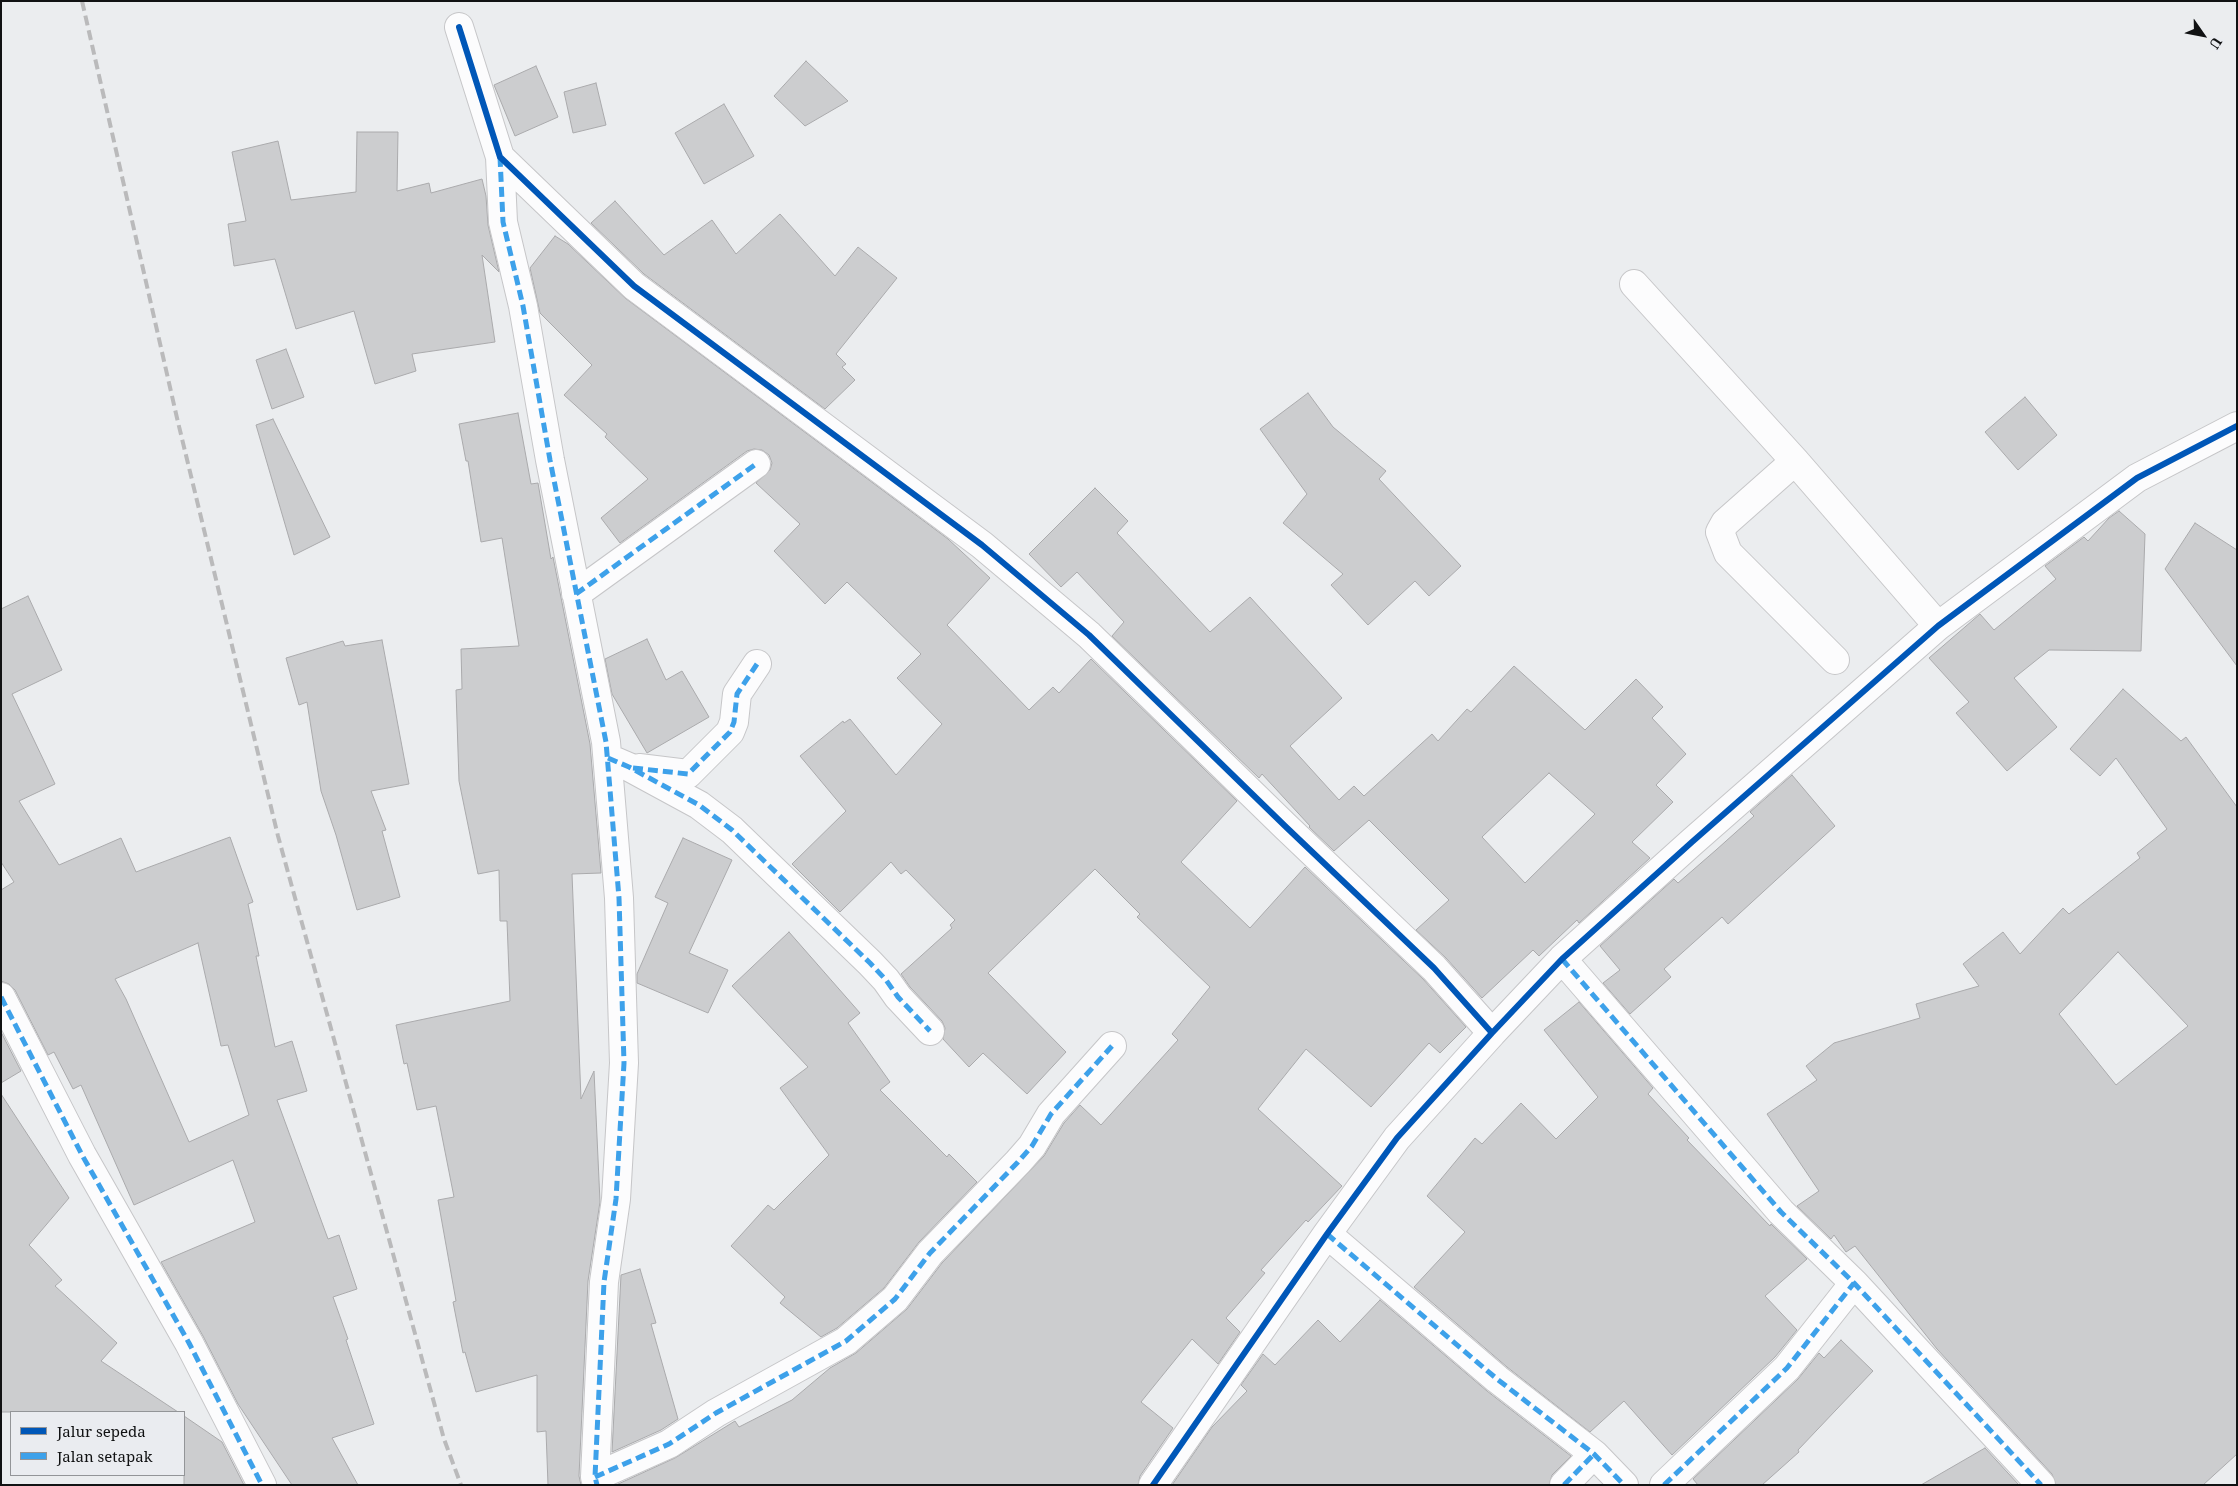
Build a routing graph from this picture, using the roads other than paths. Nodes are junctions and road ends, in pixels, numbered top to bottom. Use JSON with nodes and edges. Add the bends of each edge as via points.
{"nodes":[{"id":1,"x":459,"y":27,"type":"dead end"},
{"id":2,"x":500,"y":157,"type":"junction"},
{"id":3,"x":1634,"y":284,"type":"dead end"},
{"id":4,"x":2237,"y":426,"type":"edge"},
{"id":5,"x":1794,"y":461,"type":"junction"},
{"id":6,"x":756,"y":464,"type":"dead end"},
{"id":7,"x":576,"y":594,"type":"junction"},
{"id":8,"x":1938,"y":626,"type":"junction"},
{"id":9,"x":1835,"y":660,"type":"dead end"},
{"id":10,"x":757,"y":664,"type":"dead end"},
{"id":11,"x":619,"y":763,"type":"junction"},
{"id":12,"x":1562,"y":959,"type":"junction"},
{"id":13,"x":1,"y":997,"type":"edge"},
{"id":14,"x":930,"y":1031,"type":"dead end"},
{"id":15,"x":1492,"y":1033,"type":"junction"},
{"id":16,"x":1112,"y":1046,"type":"dead end"},
{"id":17,"x":1327,"y":1234,"type":"junction"},
{"id":18,"x":1854,"y":1283,"type":"junction"},
{"id":19,"x":1594,"y":1454,"type":"junction"},
{"id":20,"x":596,"y":1481,"type":"edge"},
{"id":21,"x":262,"y":1485,"type":"edge"},
{"id":22,"x":1153,"y":1485,"type":"edge"},
{"id":23,"x":1564,"y":1485,"type":"edge"},
{"id":24,"x":1624,"y":1485,"type":"edge"},
{"id":25,"x":1664,"y":1485,"type":"edge"},
{"id":26,"x":2041,"y":1485,"type":"edge"}],
"edges":[{"from":1,"to":2,"type":"street"},
{"from":2,"to":7,"type":"street","via":[[503,222],[523,306]]},
{"from":2,"to":15,"type":"street","via":[[634,286],[982,545],[1089,635],[1434,968]]},
{"from":3,"to":5,"type":"street"},
{"from":4,"to":8,"type":"street","via":[[2136,478]]},
{"from":5,"to":8,"type":"street"},
{"from":5,"to":9,"type":"street","via":[[1725,522],[1720,532],[1728,553]]},
{"from":6,"to":7,"type":"street"},
{"from":7,"to":11,"type":"street"},
{"from":8,"to":12,"type":"street"},
{"from":10,"to":11,"type":"street","via":[[737,694],[730,732],[688,774]]},
{"from":11,"to":14,"type":"street","via":[[699,806],[732,830],[870,963]]},
{"from":11,"to":20,"type":"street","via":[[624,1062],[616,1199],[604,1282]]},
{"from":12,"to":15,"type":"street"},
{"from":12,"to":18,"type":"street","via":[[1781,1212]]},
{"from":13,"to":21,"type":"street","via":[[82,1155],[189,1343]]},
{"from":15,"to":17,"type":"street","via":[[1397,1138]]},
{"from":16,"to":20,"type":"street","via":[[1051,1114],[1023,1157],[930,1253],[895,1299],[846,1341],[716,1413],[669,1444]]},
{"from":17,"to":19,"type":"street","via":[[1497,1379]]},
{"from":17,"to":22,"type":"street"},
{"from":18,"to":25,"type":"street","via":[[1787,1368]]},
{"from":18,"to":26,"type":"street"},
{"from":19,"to":23,"type":"street"},
{"from":19,"to":24,"type":"street"}]}
